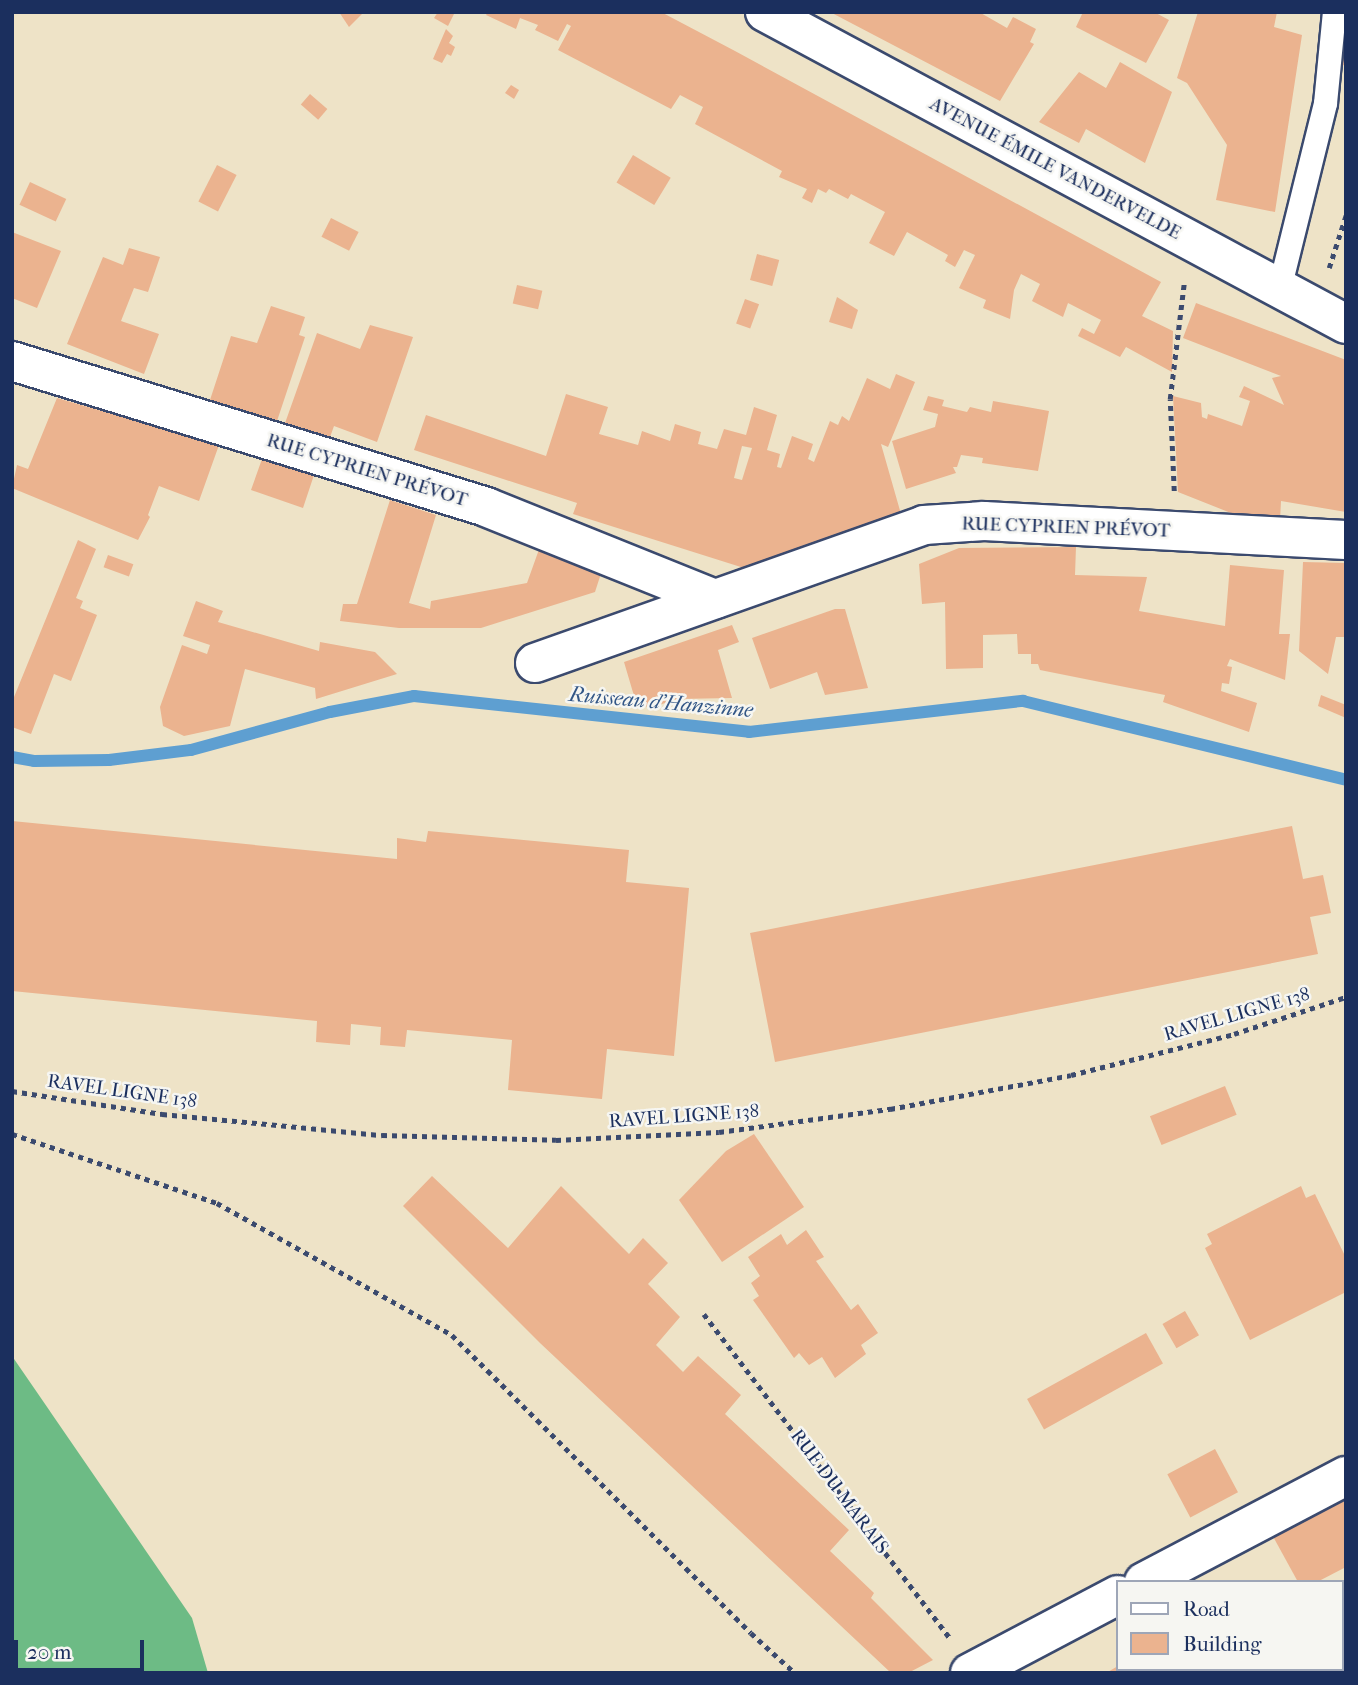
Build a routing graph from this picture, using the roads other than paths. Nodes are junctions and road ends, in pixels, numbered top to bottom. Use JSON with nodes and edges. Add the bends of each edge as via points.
{"nodes":[{"id":1,"x":765,"y":12,"type":"edge"},
{"id":2,"x":1334,"y":12,"type":"edge"},
{"id":3,"x":1279,"y":289,"type":"junction"},
{"id":4,"x":1331,"y":316,"type":"edge"},
{"id":5,"x":12,"y":361,"type":"edge"},
{"id":6,"x":1346,"y":540,"type":"edge"},
{"id":7,"x":715,"y":599,"type":"junction"},
{"id":8,"x":535,"y":663,"type":"dead end"},
{"id":9,"x":1346,"y":1476,"type":"edge"},
{"id":10,"x":1148,"y":1580,"type":"edge"},
{"id":11,"x":1116,"y":1596,"type":"edge"},
{"id":12,"x":972,"y":1671,"type":"edge"}],
"edges":[{"from":1,"to":3,"type":"street","name":"AVENUE ÉMILE VANDERVELDE"},
{"from":2,"to":3,"type":"lane","via":[[1325,103]]},
{"from":3,"to":4,"type":"street","name":"AVENUE ÉMILE VANDERVELDE"},
{"from":5,"to":7,"type":"street","name":"RUE CYPRIEN PRÉVOT","via":[[486,508]]},
{"from":6,"to":7,"type":"street","name":"RUE CYPRIEN PRÉVOT","via":[[984,521],[924,525]]},
{"from":7,"to":8,"type":"street","name":"RUE CYPRIEN PRÉVOT"},
{"from":9,"to":10,"type":"street"},
{"from":11,"to":12,"type":"street"}]}
